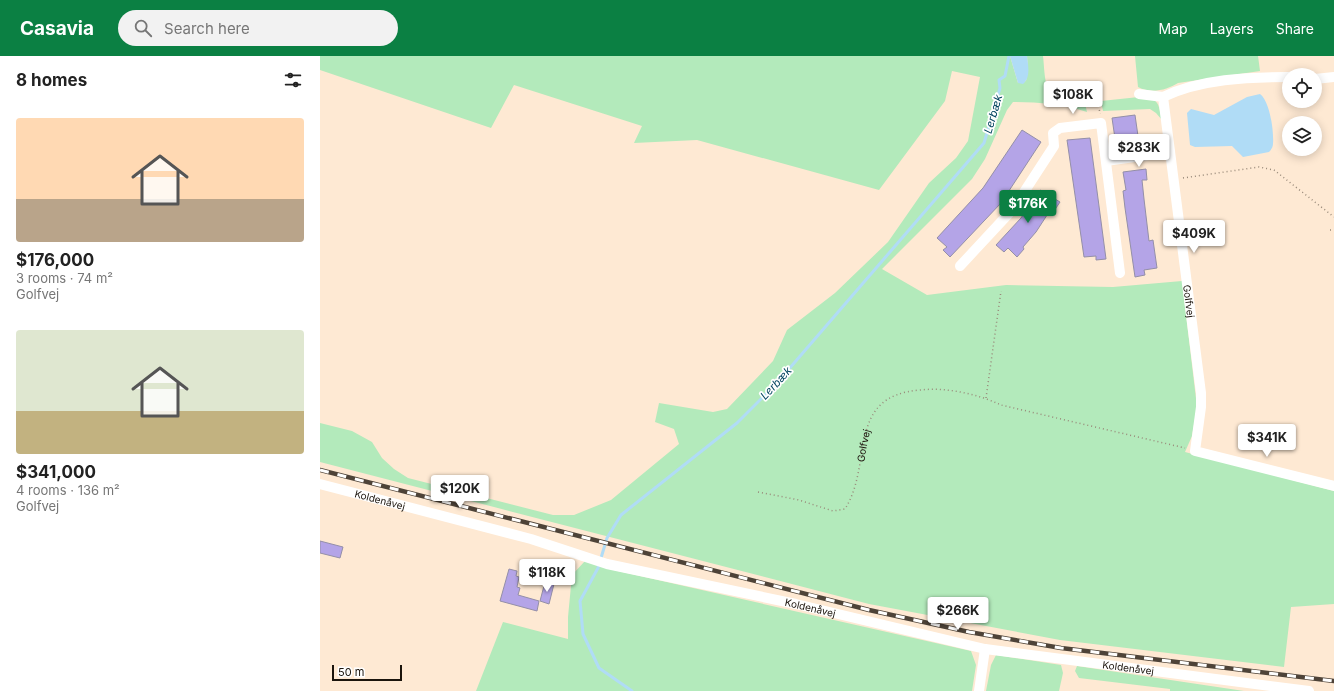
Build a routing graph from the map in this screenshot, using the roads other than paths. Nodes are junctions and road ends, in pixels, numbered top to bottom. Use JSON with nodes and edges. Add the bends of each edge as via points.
{"nodes":[{"id":1,"x":1282,"y":77,"type":"edge"},
{"id":2,"x":1334,"y":77,"type":"edge"},
{"id":3,"x":1322,"y":78,"type":"edge"},
{"id":4,"x":1139,"y":94,"type":"dead end"},
{"id":5,"x":1162,"y":97,"type":"junction"},
{"id":6,"x":1170,"y":152,"type":"junction"},
{"id":7,"x":1106,"y":161,"type":"junction"},
{"id":8,"x":960,"y":266,"type":"dead end"},
{"id":9,"x":1120,"y":273,"type":"dead end"},
{"id":10,"x":320,"y":484,"type":"edge"},
{"id":11,"x":1334,"y":486,"type":"edge"},
{"id":12,"x":985,"y":649,"type":"junction"},
{"id":13,"x":979,"y":691,"type":"edge"},
{"id":14,"x":1310,"y":691,"type":"edge"}],
"edges":[{"from":1,"to":5,"type":"street","via":[[1203,84]]},
{"from":2,"to":3,"type":"street"},
{"from":4,"to":5,"type":"street"},
{"from":5,"to":6,"type":"street","name":"Golfvej"},
{"from":6,"to":7,"type":"street"},
{"from":6,"to":11,"type":"street","name":"Golfvej","via":[[1201,393],[1195,451]]},
{"from":7,"to":8,"type":"street","via":[[1101,123],[1060,128],[1053,133],[1054,146],[1013,209]]},
{"from":7,"to":9,"type":"street"},
{"from":10,"to":12,"type":"street","name":"Koldenåvej","via":[[531,539],[607,564],[796,604]]},
{"from":12,"to":13,"type":"street"},
{"from":12,"to":14,"type":"street","name":"Koldenåvej"}]}
